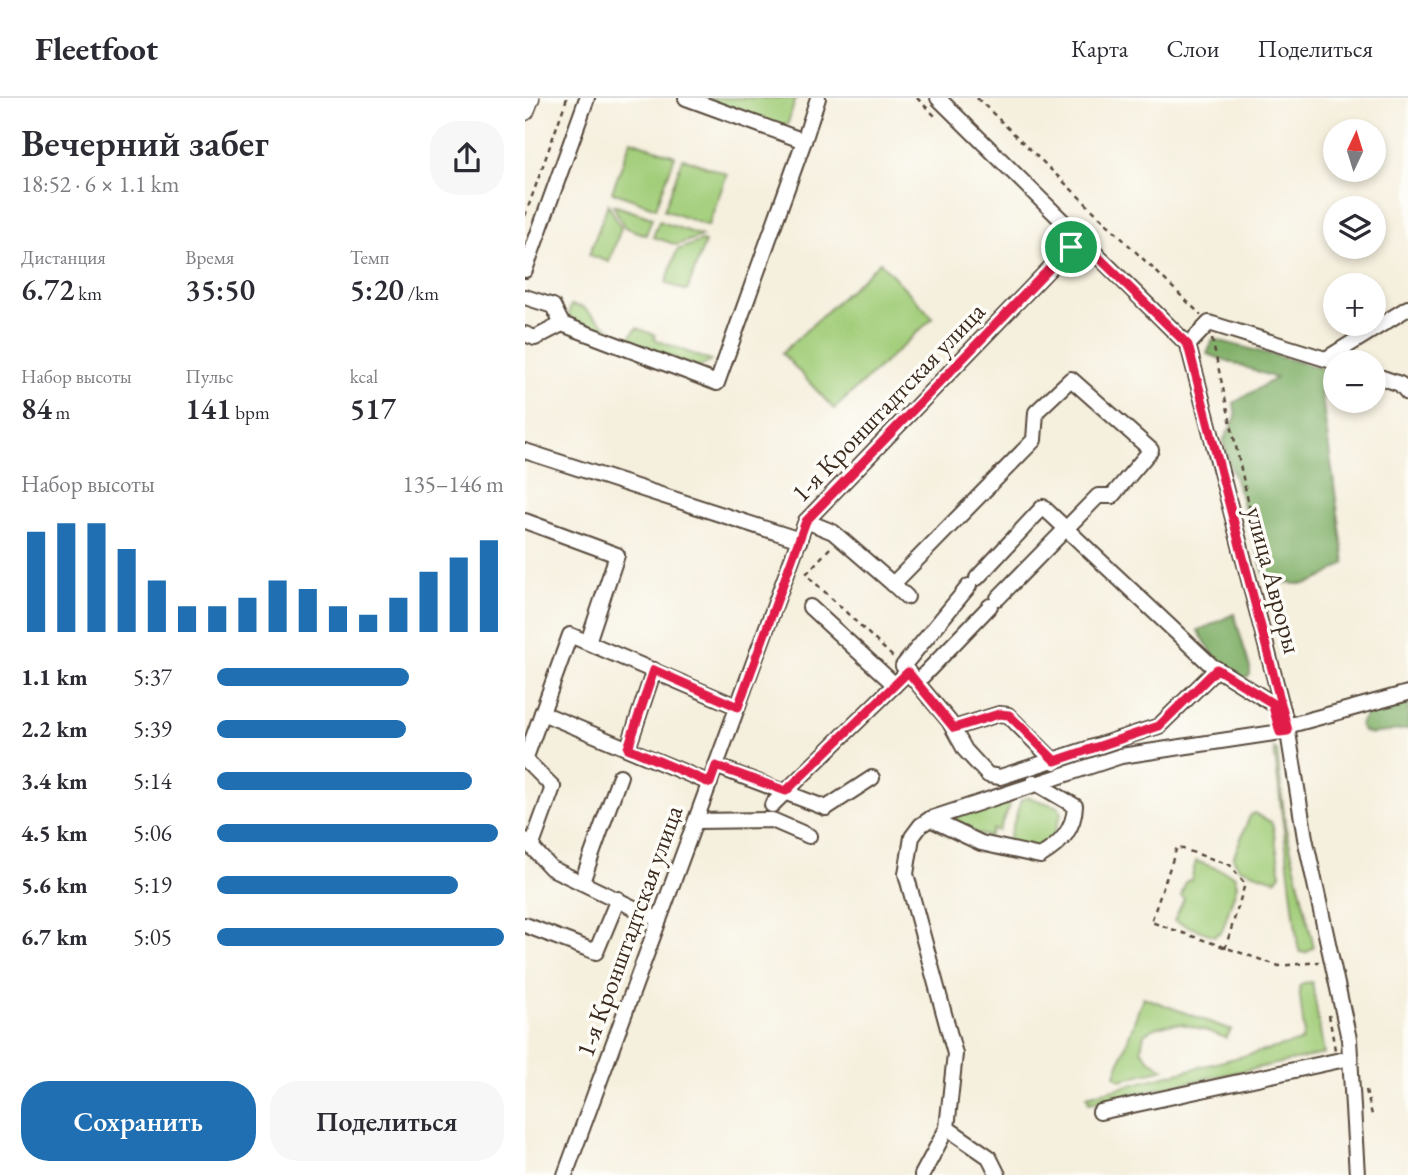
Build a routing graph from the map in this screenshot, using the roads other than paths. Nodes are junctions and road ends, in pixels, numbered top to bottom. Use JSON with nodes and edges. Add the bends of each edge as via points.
{"nodes":[{"id":1,"x":530,"y":98,"type":"edge"},
{"id":2,"x":587,"y":98,"type":"edge"},
{"id":3,"x":686,"y":98,"type":"edge"},
{"id":4,"x":818,"y":98,"type":"edge"},
{"id":5,"x":938,"y":98,"type":"edge"},
{"id":6,"x":525,"y":111,"type":"edge"},
{"id":7,"x":804,"y":141,"type":"junction"},
{"id":8,"x":1079,"y":238,"type":"junction"},
{"id":9,"x":525,"y":270,"type":"edge"},
{"id":10,"x":525,"y":297,"type":"edge"},
{"id":11,"x":1408,"y":307,"type":"edge"},
{"id":12,"x":562,"y":324,"type":"junction"},
{"id":13,"x":525,"y":334,"type":"edge"},
{"id":14,"x":1188,"y":345,"type":"junction"},
{"id":15,"x":1347,"y":350,"type":"edge"},
{"id":16,"x":1323,"y":359,"type":"edge"},
{"id":17,"x":1386,"y":379,"type":"edge"},
{"id":18,"x":1408,"y":393,"type":"edge"},
{"id":19,"x":525,"y":451,"type":"edge"},
{"id":20,"x":806,"y":521,"type":"junction"},
{"id":21,"x":525,"y":522,"type":"edge"},
{"id":22,"x":1066,"y":528,"type":"junction"},
{"id":23,"x":800,"y":540,"type":"junction"},
{"id":24,"x":893,"y":584,"type":"junction"},
{"id":25,"x":907,"y":597,"type":"dead end"},
{"id":26,"x":810,"y":607,"type":"dead end"},
{"id":27,"x":588,"y":642,"type":"junction"},
{"id":28,"x":1217,"y":669,"type":"junction"},
{"id":29,"x":654,"y":670,"type":"junction"},
{"id":30,"x":910,"y":673,"type":"junction"},
{"id":31,"x":895,"y":685,"type":"junction"},
{"id":32,"x":1408,"y":693,"type":"edge"},
{"id":33,"x":738,"y":707,"type":"junction"},
{"id":34,"x":1283,"y":710,"type":"junction"},
{"id":35,"x":542,"y":713,"type":"junction"},
{"id":36,"x":954,"y":728,"type":"junction"},
{"id":37,"x":1287,"y":728,"type":"junction"},
{"id":38,"x":628,"y":748,"type":"junction"},
{"id":39,"x":526,"y":760,"type":"edge"},
{"id":40,"x":1055,"y":761,"type":"junction"},
{"id":41,"x":716,"y":766,"type":"junction"},
{"id":42,"x":620,"y":776,"type":"dead end"},
{"id":43,"x":872,"y":778,"type":"dead end"},
{"id":44,"x":1034,"y":782,"type":"junction"},
{"id":45,"x":710,"y":783,"type":"junction"},
{"id":46,"x":786,"y":791,"type":"junction"},
{"id":47,"x":772,"y":804,"type":"dead end"},
{"id":48,"x":930,"y":819,"type":"junction"},
{"id":49,"x":696,"y":821,"type":"junction"},
{"id":50,"x":809,"y":836,"type":"dead end"},
{"id":51,"x":529,"y":842,"type":"edge"},
{"id":52,"x":582,"y":882,"type":"junction"},
{"id":53,"x":618,"y":899,"type":"junction"},
{"id":54,"x":659,"y":920,"type":"junction"},
{"id":55,"x":525,"y":925,"type":"edge"},
{"id":56,"x":1344,"y":1060,"type":"junction"},
{"id":57,"x":1100,"y":1112,"type":"dead end"},
{"id":58,"x":947,"y":1128,"type":"junction"},
{"id":59,"x":565,"y":1175,"type":"edge"},
{"id":60,"x":922,"y":1175,"type":"edge"},
{"id":61,"x":998,"y":1175,"type":"edge"},
{"id":62,"x":1357,"y":1175,"type":"edge"}],
"edges":[{"from":1,"to":6,"type":"main road"},
{"from":2,"to":9,"type":"street"},
{"from":3,"to":7,"type":"street"},
{"from":4,"to":7,"type":"street"},
{"from":5,"to":8,"type":"street"},
{"from":7,"to":12,"type":"street","via":[[717,383]]},
{"from":8,"to":14,"type":"street"},
{"from":8,"to":20,"type":"street","name":"1-я Кронштадтская улица"},
{"from":10,"to":12,"type":"street","via":[[553,306]]},
{"from":11,"to":15,"type":"street"},
{"from":12,"to":13,"type":"street","via":[[535,338]]},
{"from":14,"to":16,"type":"street","via":[[1209,323]]},
{"from":14,"to":34,"type":"street","name":"улица Авроры"},
{"from":17,"to":18,"type":"street"},
{"from":19,"to":23,"type":"street"},
{"from":20,"to":23,"type":"street","name":"1-я Кронштадтская улица"},
{"from":20,"to":24,"type":"street","via":[[840,537]]},
{"from":21,"to":27,"type":"street","via":[[617,555]]},
{"from":22,"to":24,"type":"street","via":[[1098,496],[1112,496],[1151,450],[1071,379],[1036,412],[1034,440]]},
{"from":22,"to":28,"type":"street"},
{"from":22,"to":30,"type":"street","via":[[994,602]]},
{"from":22,"to":30,"type":"street","via":[[1043,507],[973,582]]},
{"from":23,"to":33,"type":"street","name":"1-я Кронштадтская улица"},
{"from":24,"to":25,"type":"street"},
{"from":26,"to":31,"type":"street"},
{"from":27,"to":29,"type":"street"},
{"from":27,"to":35,"type":"street","via":[[570,635]]},
{"from":28,"to":34,"type":"street"},
{"from":28,"to":40,"type":"street","via":[[1159,726]]},
{"from":29,"to":33,"type":"street"},
{"from":29,"to":38,"type":"street"},
{"from":30,"to":31,"type":"street"},
{"from":30,"to":36,"type":"street"},
{"from":31,"to":46,"type":"street"},
{"from":32,"to":37,"type":"street"},
{"from":33,"to":41,"type":"street","name":"1-я Кронштадтская улица"},
{"from":34,"to":37,"type":"street","name":"улица Авроры"},
{"from":35,"to":38,"type":"street"},
{"from":35,"to":39,"type":"street"},
{"from":36,"to":40,"type":"street","via":[[1009,715]]},
{"from":36,"to":40,"type":"street","via":[[965,750],[988,775],[1000,777]]},
{"from":37,"to":44,"type":"street","via":[[1121,756]]},
{"from":37,"to":56,"type":"street","name":"улица Авроры","via":[[1305,838],[1349,1039]]},
{"from":38,"to":45,"type":"street"},
{"from":39,"to":51,"type":"street","via":[[553,787]]},
{"from":41,"to":45,"type":"street","name":"1-я Кронштадтская улица"},
{"from":41,"to":46,"type":"street"},
{"from":42,"to":52,"type":"street"},
{"from":43,"to":46,"type":"street","via":[[826,808]]},
{"from":44,"to":48,"type":"street"},
{"from":44,"to":48,"type":"street","via":[[1075,806],[1074,819],[1061,844],[1040,856],[981,843]]},
{"from":45,"to":49,"type":"street","name":"1-я Кронштадтская улица"},
{"from":46,"to":47,"type":"street"},
{"from":48,"to":58,"type":"street","via":[[912,837],[906,874],[955,1054]]},
{"from":49,"to":50,"type":"street","via":[[772,820]]},
{"from":49,"to":54,"type":"street","name":"1-я Кронштадтская улица"},
{"from":51,"to":52,"type":"street","via":[[551,868]]},
{"from":52,"to":53,"type":"street"},
{"from":53,"to":54,"type":"street"},
{"from":53,"to":55,"type":"street","via":[[596,952]]},
{"from":54,"to":59,"type":"street","name":"1-я Кронштадтская улица"},
{"from":56,"to":57,"type":"street"},
{"from":56,"to":62,"type":"street","name":"улица Авроры"},
{"from":58,"to":60,"type":"street"},
{"from":58,"to":61,"type":"street","via":[[989,1157]]}]}
